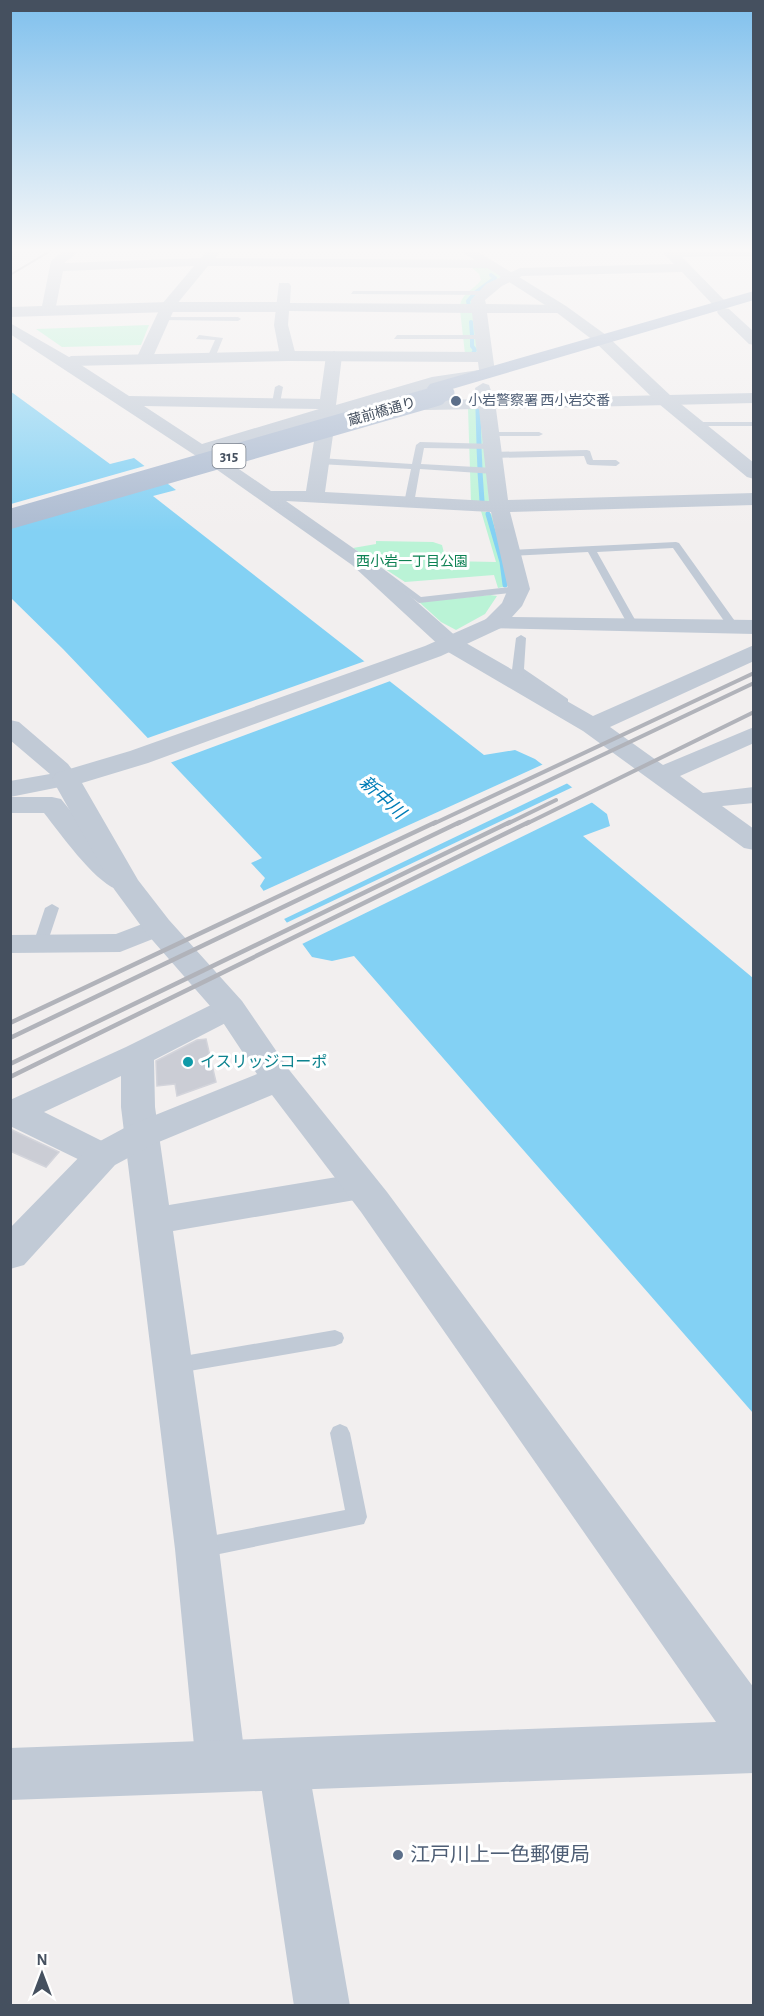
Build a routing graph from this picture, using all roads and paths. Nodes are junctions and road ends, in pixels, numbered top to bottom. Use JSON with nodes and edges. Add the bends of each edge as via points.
{"nodes":[{"id":1,"x":39,"y":344,"type":"edge"},
{"id":2,"x":151,"y":344,"type":"edge"},
{"id":3,"x":217,"y":344,"type":"edge"},
{"id":4,"x":285,"y":344,"type":"edge"},
{"id":5,"x":481,"y":344,"type":"edge"},
{"id":6,"x":596,"y":344,"type":"edge"},
{"id":7,"x":605,"y":344,"type":"edge"},
{"id":8,"x":288,"y":356,"type":"junction"},
{"id":9,"x":334,"y":356,"type":"junction"},
{"id":10,"x":211,"y":358,"type":"junction"},
{"id":11,"x":144,"y":359,"type":"junction"},
{"id":12,"x":68,"y":361,"type":"junction"},
{"id":13,"x":483,"y":377,"type":"junction"},
{"id":14,"x":441,"y":390,"type":"junction"},
{"id":15,"x":753,"y":398,"type":"edge"},
{"id":16,"x":665,"y":400,"type":"junction"},
{"id":17,"x":127,"y":401,"type":"junction"},
{"id":18,"x":328,"y":409,"type":"junction"},
{"id":19,"x":693,"y":424,"type":"junction"},
{"id":20,"x":753,"y":424,"type":"edge"},
{"id":21,"x":539,"y":434,"type":"dead end"},
{"id":22,"x":324,"y":435,"type":"junction"},
{"id":23,"x":200,"y":450,"type":"junction"},
{"id":24,"x":492,"y":451,"type":"junction"},
{"id":25,"x":319,"y":461,"type":"junction"},
{"id":26,"x":616,"y":463,"type":"dead end"},
{"id":27,"x":222,"y":465,"type":"junction"},
{"id":28,"x":416,"y":467,"type":"junction"},
{"id":29,"x":753,"y":473,"type":"edge"},
{"id":30,"x":315,"y":496,"type":"junction"},
{"id":31,"x":268,"y":497,"type":"junction"},
{"id":32,"x":753,"y":499,"type":"edge"},
{"id":33,"x":409,"y":503,"type":"junction"},
{"id":34,"x":499,"y":507,"type":"junction"},
{"id":35,"x":10,"y":509,"type":"edge"},
{"id":36,"x":10,"y":519,"type":"edge"},
{"id":37,"x":591,"y":549,"type":"junction"},
{"id":38,"x":510,"y":553,"type":"junction"},
{"id":39,"x":358,"y":561,"type":"junction"},
{"id":40,"x":519,"y":589,"type":"junction"},
{"id":41,"x":493,"y":622,"type":"junction"},
{"id":42,"x":633,"y":626,"type":"junction"},
{"id":43,"x":743,"y":627,"type":"edge"},
{"id":44,"x":521,"y":638,"type":"dead end"},
{"id":45,"x":440,"y":648,"type":"junction"},
{"id":46,"x":753,"y":652,"type":"edge"},
{"id":47,"x":584,"y":721,"type":"junction"},
{"id":48,"x":10,"y":727,"type":"edge"},
{"id":49,"x":753,"y":734,"type":"edge"},
{"id":50,"x":661,"y":774,"type":"junction"},
{"id":51,"x":79,"y":776,"type":"junction"},
{"id":52,"x":10,"y":789,"type":"edge"},
{"id":53,"x":753,"y":795,"type":"edge"},
{"id":54,"x":698,"y":801,"type":"junction"},
{"id":55,"x":10,"y":805,"type":"edge"},
{"id":56,"x":753,"y":842,"type":"edge"},
{"id":57,"x":124,"y":883,"type":"junction"},
{"id":58,"x":52,"y":908,"type":"dead end"},
{"id":59,"x":158,"y":927,"type":"junction"},
{"id":60,"x":10,"y":944,"type":"edge"},
{"id":61,"x":40,"y":944,"type":"junction"},
{"id":62,"x":230,"y":1008,"type":"junction"},
{"id":63,"x":138,"y":1055,"type":"junction"},
{"id":64,"x":278,"y":1078,"type":"junction"},
{"id":65,"x":12,"y":1112,"type":"edge"},
{"id":66,"x":141,"y":1135,"type":"junction"},
{"id":67,"x":102,"y":1156,"type":"junction"},
{"id":68,"x":361,"y":1186,"type":"junction"},
{"id":69,"x":153,"y":1221,"type":"junction"},
{"id":70,"x":10,"y":1254,"type":"edge"},
{"id":71,"x":335,"y":1338,"type":"dead end"},
{"id":72,"x":172,"y":1366,"type":"junction"},
{"id":73,"x":340,"y":1433,"type":"dead end"},
{"id":74,"x":197,"y":1549,"type":"junction"},
{"id":75,"x":753,"y":1732,"type":"edge"},
{"id":76,"x":753,"y":1747,"type":"edge"},
{"id":77,"x":283,"y":1765,"type":"junction"},
{"id":78,"x":220,"y":1766,"type":"junction"},
{"id":79,"x":10,"y":1774,"type":"edge"},
{"id":80,"x":322,"y":2006,"type":"edge"}],
"edges":[{"from":1,"to":12,"type":"street"},
{"from":2,"to":11,"type":"street"},
{"from":3,"to":10,"type":"lane"},
{"from":4,"to":8,"type":"street"},
{"from":5,"to":13,"type":"street"},
{"from":6,"to":13,"type":"main road","name":"蔵前橋通り","number":"315"},
{"from":7,"to":16,"type":"street"},
{"from":8,"to":9,"type":"street"},
{"from":8,"to":10,"type":"street"},
{"from":9,"to":13,"type":"street"},
{"from":9,"to":18,"type":"street"},
{"from":10,"to":11,"type":"street","via":[[191,355]]},
{"from":11,"to":12,"type":"street"},
{"from":12,"to":17,"type":"street"},
{"from":13,"to":14,"type":"main road","name":"蔵前橋通り","number":"315"},
{"from":13,"to":16,"type":"street"},
{"from":13,"to":18,"type":"street","via":[[432,382]]},
{"from":13,"to":22,"type":"street","via":[[427,405]]},
{"from":13,"to":24,"type":"street"},
{"from":14,"to":35,"type":"main road","name":"蔵前橋通り","number":"315"},
{"from":14,"to":36,"type":"main road","name":"蔵前橋通り","number":"315","bridge":true},
{"from":15,"to":16,"type":"street"},
{"from":16,"to":19,"type":"street"},
{"from":17,"to":18,"type":"street","via":[[278,395]]},
{"from":17,"to":23,"type":"street"},
{"from":18,"to":23,"type":"street"},
{"from":19,"to":20,"type":"lane"},
{"from":19,"to":29,"type":"street"},
{"from":21,"to":24,"type":"lane"},
{"from":22,"to":25,"type":"street"},
{"from":22,"to":27,"type":"street"},
{"from":23,"to":27,"type":"street"},
{"from":24,"to":26,"type":"lane","via":[[587,453],[591,462]]},
{"from":24,"to":28,"type":"lane"},
{"from":24,"to":28,"type":"lane","via":[[420,445]]},
{"from":24,"to":34,"type":"street"},
{"from":25,"to":28,"type":"lane"},
{"from":25,"to":30,"type":"street"},
{"from":27,"to":31,"type":"street"},
{"from":28,"to":33,"type":"lane"},
{"from":30,"to":31,"type":"street"},
{"from":30,"to":33,"type":"street"},
{"from":31,"to":39,"type":"street"},
{"from":32,"to":34,"type":"street"},
{"from":33,"to":34,"type":"street"},
{"from":34,"to":38,"type":"street"},
{"from":37,"to":38,"type":"lane"},
{"from":37,"to":42,"type":"lane"},
{"from":37,"to":43,"type":"lane","via":[[676,544]]},
{"from":38,"to":40,"type":"street"},
{"from":39,"to":40,"type":"lane","via":[[375,567],[419,600]]},
{"from":39,"to":45,"type":"street"},
{"from":40,"to":41,"type":"street","via":[[511,606]]},
{"from":41,"to":42,"type":"street"},
{"from":41,"to":45,"type":"street"},
{"from":42,"to":43,"type":"street"},
{"from":44,"to":47,"type":"lane","via":[[518,670],[569,705]]},
{"from":45,"to":47,"type":"street"},
{"from":45,"to":51,"type":"street"},
{"from":46,"to":47,"type":"street"},
{"from":47,"to":50,"type":"street"},
{"from":48,"to":51,"type":"street","via":[[59,769]]},
{"from":49,"to":50,"type":"street"},
{"from":50,"to":54,"type":"street"},
{"from":51,"to":52,"type":"street"},
{"from":51,"to":57,"type":"street"},
{"from":53,"to":54,"type":"street"},
{"from":54,"to":56,"type":"street"},
{"from":55,"to":57,"type":"street","via":[[52,805],[102,867]]},
{"from":57,"to":59,"type":"street"},
{"from":58,"to":61,"type":"lane"},
{"from":59,"to":61,"type":"street","via":[[120,944]]},
{"from":59,"to":62,"type":"street"},
{"from":60,"to":61,"type":"street"},
{"from":62,"to":63,"type":"street"},
{"from":62,"to":64,"type":"street"},
{"from":63,"to":65,"type":"street"},
{"from":63,"to":66,"type":"street"},
{"from":64,"to":66,"type":"street"},
{"from":64,"to":68,"type":"street"},
{"from":65,"to":67,"type":"street"},
{"from":66,"to":67,"type":"street"},
{"from":66,"to":69,"type":"street"},
{"from":67,"to":70,"type":"street"},
{"from":68,"to":69,"type":"street"},
{"from":68,"to":75,"type":"street"},
{"from":69,"to":72,"type":"street"},
{"from":71,"to":72,"type":"lane"},
{"from":72,"to":74,"type":"street"},
{"from":73,"to":74,"type":"lane","via":[[357,1516]]},
{"from":74,"to":78,"type":"street"},
{"from":76,"to":77,"type":"street"},
{"from":77,"to":78,"type":"street"},
{"from":77,"to":80,"type":"street"},
{"from":78,"to":79,"type":"street"}]}
